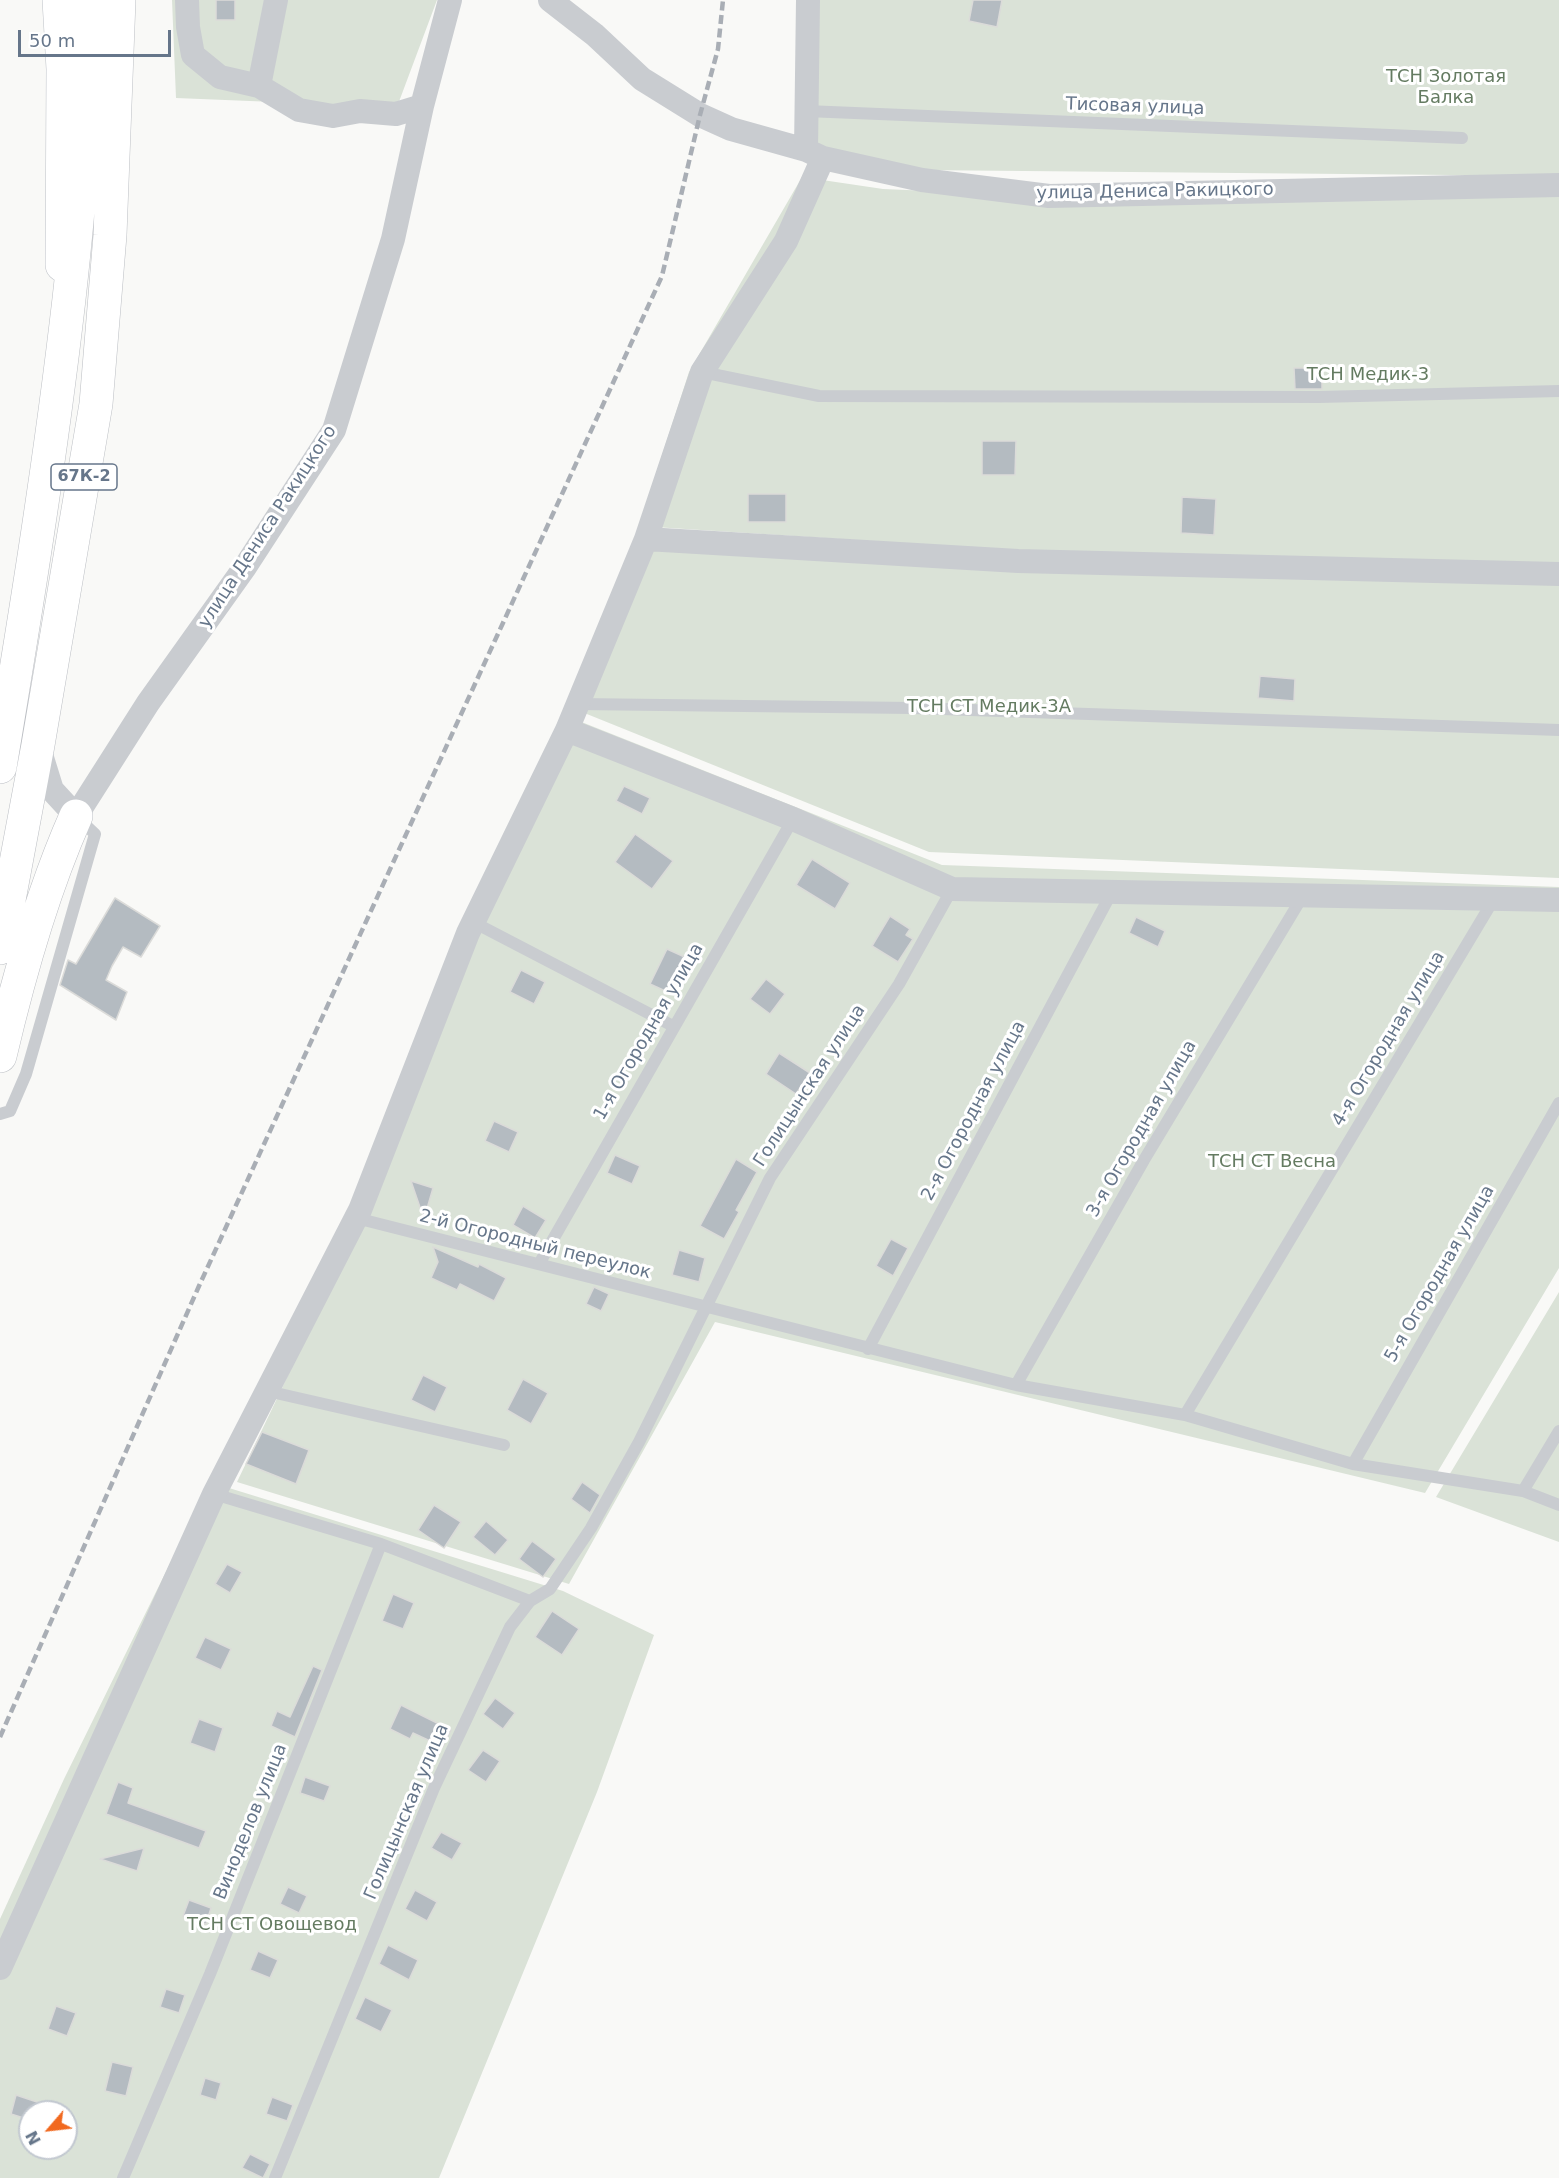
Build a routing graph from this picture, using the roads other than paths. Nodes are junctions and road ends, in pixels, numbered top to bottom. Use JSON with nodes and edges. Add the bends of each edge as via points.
{"nodes":[{"id":1,"x":43,"y":0,"type":"edge"},
{"id":2,"x":59,"y":0,"type":"edge"},
{"id":3,"x":87,"y":0,"type":"edge"},
{"id":4,"x":119,"y":0,"type":"edge"},
{"id":5,"x":187,"y":0,"type":"edge"},
{"id":6,"x":276,"y":0,"type":"edge"},
{"id":7,"x":450,"y":0,"type":"edge"},
{"id":8,"x":550,"y":0,"type":"edge"},
{"id":9,"x":808,"y":0,"type":"edge"},
{"id":10,"x":63,"y":69,"type":"junction"},
{"id":11,"x":260,"y":86,"type":"junction"},
{"id":12,"x":422,"y":106,"type":"junction"},
{"id":13,"x":806,"y":111,"type":"junction"},
{"id":14,"x":1462,"y":138,"type":"dead end"},
{"id":15,"x":814,"y":154,"type":"junction"},
{"id":16,"x":1559,"y":185,"type":"edge"},
{"id":17,"x":65,"y":330,"type":"junction"},
{"id":18,"x":702,"y":372,"type":"junction"},
{"id":19,"x":1559,"y":391,"type":"edge"},
{"id":20,"x":646,"y":539,"type":"junction"},
{"id":21,"x":1559,"y":574,"type":"edge"},
{"id":22,"x":578,"y":704,"type":"junction"},
{"id":23,"x":567,"y":730,"type":"junction"},
{"id":24,"x":1559,"y":730,"type":"edge"},
{"id":25,"x":38,"y":746,"type":"junction"},
{"id":26,"x":0,"y":767,"type":"edge"},
{"id":27,"x":76,"y":816,"type":"junction"},
{"id":28,"x":793,"y":819,"type":"junction"},
{"id":29,"x":952,"y":889,"type":"junction"},
{"id":30,"x":1113,"y":890,"type":"junction"},
{"id":31,"x":1304,"y":894,"type":"junction"},
{"id":32,"x":1495,"y":898,"type":"junction"},
{"id":33,"x":1559,"y":900,"type":"edge"},
{"id":34,"x":473,"y":922,"type":"junction"},
{"id":35,"x":0,"y":948,"type":"edge"},
{"id":36,"x":673,"y":1026,"type":"junction"},
{"id":37,"x":0,"y":1056,"type":"edge"},
{"id":38,"x":1559,"y":1103,"type":"edge"},
{"id":39,"x":0,"y":1114,"type":"edge"},
{"id":40,"x":356,"y":1218,"type":"junction"},
{"id":41,"x":538,"y":1264,"type":"junction"},
{"id":42,"x":705,"y":1306,"type":"junction"},
{"id":43,"x":868,"y":1349,"type":"junction"},
{"id":44,"x":1016,"y":1385,"type":"junction"},
{"id":45,"x":267,"y":1390,"type":"junction"},
{"id":46,"x":1185,"y":1415,"type":"junction"},
{"id":47,"x":1559,"y":1431,"type":"edge"},
{"id":48,"x":504,"y":1445,"type":"dead end"},
{"id":49,"x":1353,"y":1464,"type":"junction"},
{"id":50,"x":1523,"y":1491,"type":"junction"},
{"id":51,"x":214,"y":1494,"type":"junction"},
{"id":52,"x":1559,"y":1505,"type":"edge"},
{"id":53,"x":381,"y":1544,"type":"junction"},
{"id":54,"x":530,"y":1600,"type":"junction"},
{"id":55,"x":0,"y":1968,"type":"edge"},
{"id":56,"x":123,"y":2178,"type":"edge"},
{"id":57,"x":275,"y":2178,"type":"edge"}],
"edges":[{"from":1,"to":10,"type":"main road"},
{"from":2,"to":10,"type":"main road"},
{"from":3,"to":17,"type":"main road","number":"67К-2","via":[[78,208]]},
{"from":4,"to":25,"type":"main road","number":"67К-2","via":[[110,235],[96,404]]},
{"from":5,"to":11,"type":"street","via":[[193,54],[220,77]]},
{"from":6,"to":11,"type":"street"},
{"from":7,"to":12,"type":"street","name":"улица Дениса Ракицкого"},
{"from":8,"to":15,"type":"street","name":"улица Дениса Ракицкого","via":[[595,34],[642,78],[700,116]]},
{"from":9,"to":13,"type":"street"},
{"from":10,"to":17,"type":"main road","via":[[60,226]]},
{"from":11,"to":12,"type":"street","via":[[298,110],[333,116],[360,111],[396,114]]},
{"from":12,"to":27,"type":"street","name":"улица Дениса Ракицкого","via":[[393,239],[334,430]]},
{"from":13,"to":14,"type":"lane","name":"Тисовая улица"},
{"from":13,"to":15,"type":"street"},
{"from":15,"to":16,"type":"street","name":"улица Дениса Ракицкого","via":[[922,180],[1049,196]]},
{"from":15,"to":18,"type":"street","via":[[786,241]]},
{"from":17,"to":26,"type":"main road","number":"67К-2","via":[[43,507]]},
{"from":18,"to":19,"type":"lane","via":[[819,396],[1319,397]]},
{"from":18,"to":20,"type":"street"},
{"from":20,"to":21,"type":"street","via":[[1018,561]]},
{"from":20,"to":22,"type":"street"},
{"from":22,"to":23,"type":"street"},
{"from":22,"to":24,"type":"lane","via":[[912,708]]},
{"from":23,"to":28,"type":"street"},
{"from":23,"to":34,"type":"street"},
{"from":25,"to":27,"type":"street","via":[[52,790]]},
{"from":25,"to":35,"type":"main road","number":"67К-2"},
{"from":27,"to":37,"type":"main road","via":[[62,847]]},
{"from":27,"to":39,"type":"lane","via":[[95,834],[26,1074],[10,1111]]},
{"from":28,"to":29,"type":"street"},
{"from":28,"to":36,"type":"lane","name":"1-я Огородная улица"},
{"from":29,"to":30,"type":"street"},
{"from":29,"to":42,"type":"lane","name":"Голицынская улица","via":[[898,984],[770,1178]]},
{"from":30,"to":31,"type":"street"},
{"from":30,"to":43,"type":"lane","name":"2-я Огородная улица"},
{"from":31,"to":32,"type":"street"},
{"from":31,"to":44,"type":"lane","name":"3-я Огородная улица","via":[[1144,1160]]},
{"from":32,"to":33,"type":"street"},
{"from":32,"to":46,"type":"lane","name":"4-я Огородная улица"},
{"from":34,"to":36,"type":"lane"},
{"from":34,"to":40,"type":"street"},
{"from":36,"to":41,"type":"lane","name":"1-я Огородная улица"},
{"from":38,"to":49,"type":"lane","name":"5-я Огородная улица"},
{"from":40,"to":41,"type":"lane","name":"2-й Огородный переулок"},
{"from":40,"to":45,"type":"street"},
{"from":41,"to":42,"type":"lane","name":"2-й Огородный переулок"},
{"from":42,"to":43,"type":"lane","name":"2-й Огородный переулок"},
{"from":42,"to":54,"type":"lane","name":"Голицынская улица","via":[[644,1432],[591,1528],[550,1589]]},
{"from":43,"to":44,"type":"lane","name":"2-й Огородный переулок"},
{"from":44,"to":46,"type":"lane","name":"2-й Огородный переулок"},
{"from":45,"to":48,"type":"lane"},
{"from":45,"to":51,"type":"street"},
{"from":46,"to":49,"type":"lane","name":"2-й Огородный переулок"},
{"from":47,"to":50,"type":"lane"},
{"from":49,"to":50,"type":"lane","name":"2-й Огородный переулок"},
{"from":50,"to":52,"type":"lane","name":"2-й Огородный переулок"},
{"from":51,"to":53,"type":"lane"},
{"from":51,"to":55,"type":"street"},
{"from":53,"to":54,"type":"lane"},
{"from":53,"to":56,"type":"lane","name":"Виноделов улица","via":[[210,1974]]},
{"from":54,"to":57,"type":"lane","name":"Голицынская улица","via":[[510,1627],[434,1788]]}]}
